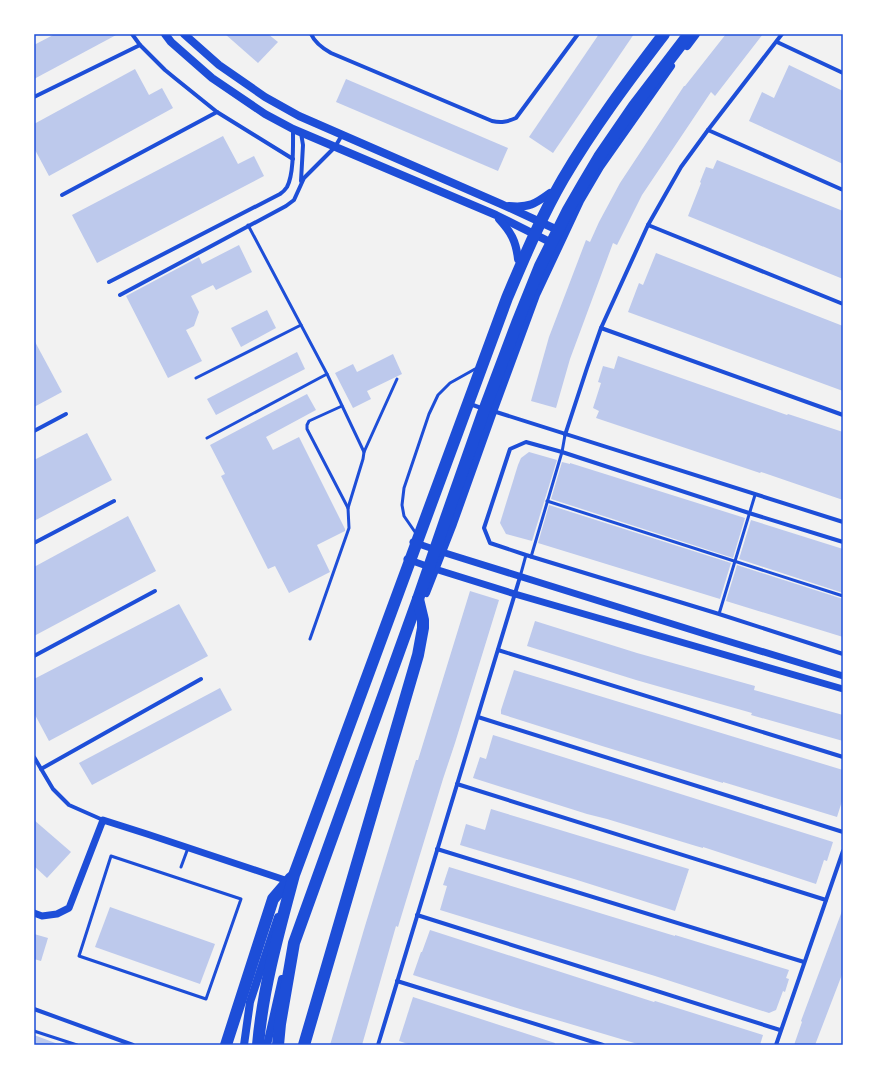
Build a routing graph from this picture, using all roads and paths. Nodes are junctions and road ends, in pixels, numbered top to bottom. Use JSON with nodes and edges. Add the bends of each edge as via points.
{"nodes":[{"id":1,"x":132,"y":34,"type":"edge"},
{"id":2,"x":165,"y":34,"type":"edge"},
{"id":3,"x":184,"y":34,"type":"edge"},
{"id":4,"x":311,"y":34,"type":"edge"},
{"id":5,"x":578,"y":34,"type":"edge"},
{"id":6,"x":658,"y":34,"type":"edge"},
{"id":7,"x":664,"y":34,"type":"edge"},
{"id":8,"x":689,"y":34,"type":"edge"},
{"id":9,"x":696,"y":34,"type":"edge"},
{"id":10,"x":782,"y":34,"type":"edge"},
{"id":11,"x":777,"y":42,"type":"junction"},
{"id":12,"x":140,"y":45,"type":"junction"},
{"id":13,"x":843,"y":73,"type":"edge"},
{"id":14,"x":34,"y":97,"type":"edge"},
{"id":15,"x":217,"y":112,"type":"junction"},
{"id":16,"x":708,"y":130,"type":"junction"},
{"id":17,"x":297,"y":131,"type":"junction"},
{"id":18,"x":342,"y":135,"type":"junction"},
{"id":19,"x":335,"y":147,"type":"junction"},
{"id":20,"x":293,"y":159,"type":"junction"},
{"id":21,"x":301,"y":185,"type":"junction"},
{"id":22,"x":843,"y":190,"type":"edge"},
{"id":23,"x":550,"y":193,"type":"junction"},
{"id":24,"x":62,"y":196,"type":"dead end"},
{"id":25,"x":500,"y":204,"type":"junction"},
{"id":26,"x":496,"y":215,"type":"junction"},
{"id":27,"x":536,"y":221,"type":"junction"},
{"id":28,"x":648,"y":225,"type":"junction"},
{"id":29,"x":248,"y":226,"type":"junction"},
{"id":30,"x":530,"y":232,"type":"junction"},
{"id":31,"x":565,"y":234,"type":"junction"},
{"id":32,"x":559,"y":246,"type":"junction"},
{"id":33,"x":518,"y":259,"type":"junction"},
{"id":34,"x":109,"y":282,"type":"dead end"},
{"id":35,"x":120,"y":294,"type":"dead end"},
{"id":36,"x":843,"y":304,"type":"edge"},
{"id":37,"x":300,"y":324,"type":"junction"},
{"id":38,"x":602,"y":328,"type":"junction"},
{"id":39,"x":475,"y":369,"type":"junction"},
{"id":40,"x":327,"y":374,"type":"junction"},
{"id":41,"x":196,"y":378,"type":"dead end"},
{"id":42,"x":397,"y":379,"type":"dead end"},
{"id":43,"x":463,"y":402,"type":"junction"},
{"id":44,"x":342,"y":406,"type":"junction"},
{"id":45,"x":493,"y":412,"type":"junction"},
{"id":46,"x":66,"y":414,"type":"dead end"},
{"id":47,"x":843,"y":415,"type":"edge"},
{"id":48,"x":34,"y":431,"type":"edge"},
{"id":49,"x":565,"y":435,"type":"junction"},
{"id":50,"x":207,"y":438,"type":"dead end"},
{"id":51,"x":364,"y":452,"type":"junction"},
{"id":52,"x":562,"y":452,"type":"junction"},
{"id":53,"x":755,"y":495,"type":"junction"},
{"id":54,"x":114,"y":501,"type":"dead end"},
{"id":55,"x":547,"y":501,"type":"junction"},
{"id":56,"x":348,"y":508,"type":"junction"},
{"id":57,"x":749,"y":513,"type":"junction"},
{"id":58,"x":843,"y":522,"type":"edge"},
{"id":59,"x":415,"y":532,"type":"junction"},
{"id":60,"x":411,"y":542,"type":"junction"},
{"id":61,"x":843,"y":542,"type":"edge"},
{"id":62,"x":34,"y":543,"type":"edge"},
{"id":63,"x":442,"y":552,"type":"junction"},
{"id":64,"x":528,"y":556,"type":"junction"},
{"id":65,"x":405,"y":558,"type":"junction"},
{"id":66,"x":734,"y":561,"type":"junction"},
{"id":67,"x":435,"y":569,"type":"junction"},
{"id":68,"x":520,"y":577,"type":"junction"},
{"id":69,"x":155,"y":591,"type":"dead end"},
{"id":70,"x":515,"y":594,"type":"junction"},
{"id":71,"x":843,"y":596,"type":"edge"},
{"id":72,"x":418,"y":599,"type":"junction"},
{"id":73,"x":719,"y":614,"type":"junction"},
{"id":74,"x":310,"y":639,"type":"dead end"},
{"id":75,"x":498,"y":650,"type":"junction"},
{"id":76,"x":843,"y":654,"type":"edge"},
{"id":77,"x":34,"y":656,"type":"edge"},
{"id":78,"x":843,"y":676,"type":"edge"},
{"id":79,"x":201,"y":679,"type":"dead end"},
{"id":80,"x":843,"y":689,"type":"edge"},
{"id":81,"x":478,"y":718,"type":"junction"},
{"id":82,"x":34,"y":757,"type":"edge"},
{"id":83,"x":843,"y":757,"type":"edge"},
{"id":84,"x":41,"y":769,"type":"junction"},
{"id":85,"x":457,"y":784,"type":"junction"},
{"id":86,"x":103,"y":820,"type":"junction"},
{"id":87,"x":843,"y":832,"type":"edge"},
{"id":88,"x":188,"y":848,"type":"junction"},
{"id":89,"x":437,"y":849,"type":"junction"},
{"id":90,"x":843,"y":851,"type":"edge"},
{"id":91,"x":181,"y":867,"type":"dead end"},
{"id":92,"x":292,"y":879,"type":"junction"},
{"id":93,"x":241,"y":899,"type":"joint"},
{"id":94,"x":826,"y":900,"type":"junction"},
{"id":95,"x":34,"y":913,"type":"edge"},
{"id":96,"x":417,"y":915,"type":"junction"},
{"id":97,"x":804,"y":962,"type":"junction"},
{"id":98,"x":247,"y":979,"type":"junction"},
{"id":99,"x":397,"y":981,"type":"junction"},
{"id":100,"x":34,"y":1009,"type":"edge"},
{"id":101,"x":34,"y":1030,"type":"edge"},
{"id":102,"x":780,"y":1030,"type":"junction"},
{"id":103,"x":242,"y":1043,"type":"edge"},
{"id":104,"x":77,"y":1045,"type":"edge"},
{"id":105,"x":133,"y":1045,"type":"edge"},
{"id":106,"x":226,"y":1045,"type":"edge"},
{"id":107,"x":234,"y":1045,"type":"edge"},
{"id":108,"x":258,"y":1045,"type":"edge"},
{"id":109,"x":267,"y":1045,"type":"edge"},
{"id":110,"x":278,"y":1045,"type":"edge"},
{"id":111,"x":304,"y":1045,"type":"edge"},
{"id":112,"x":378,"y":1045,"type":"edge"},
{"id":113,"x":603,"y":1045,"type":"edge"},
{"id":114,"x":776,"y":1045,"type":"edge"}],
"edges":[{"from":1,"to":12,"type":"street"},
{"from":2,"to":17,"type":"main road","via":[[212,78],[265,114]]},
{"from":3,"to":18,"type":"main road","via":[[219,65],[265,97]]},
{"from":4,"to":5,"type":"street","via":[[322,48],[331,53],[498,123],[516,118]]},
{"from":6,"to":23,"type":"main road","via":[[599,112]]},
{"from":7,"to":92,"type":"highway","via":[[599,122],[563,180],[533,238],[505,306]]},
{"from":8,"to":72,"type":"highway","via":[[599,157],[568,210],[540,266],[483,413]]},
{"from":9,"to":31,"type":"main road","via":[[600,167]]},
{"from":10,"to":11,"type":"street"},
{"from":11,"to":13,"type":"street"},
{"from":11,"to":16,"type":"street"},
{"from":12,"to":14,"type":"street"},
{"from":12,"to":15,"type":"street","via":[[176,79]]},
{"from":15,"to":20,"type":"street"},
{"from":15,"to":24,"type":"street"},
{"from":16,"to":22,"type":"street"},
{"from":16,"to":28,"type":"street","via":[[681,167]]},
{"from":17,"to":19,"type":"main road"},
{"from":17,"to":20,"type":"street"},
{"from":17,"to":21,"type":"street","via":[[303,145]]},
{"from":18,"to":19,"type":"street"},
{"from":18,"to":25,"type":"main road"},
{"from":19,"to":21,"type":"street","via":[[308,173]]},
{"from":19,"to":26,"type":"main road"},
{"from":20,"to":34,"type":"street","via":[[289,181],[280,194]]},
{"from":21,"to":29,"type":"street","via":[[294,200]]},
{"from":23,"to":25,"type":"main road","via":[[530,206]]},
{"from":23,"to":27,"type":"main road"},
{"from":25,"to":27,"type":"main road"},
{"from":26,"to":30,"type":"main road"},
{"from":26,"to":33,"type":"main road","via":[[512,237]]},
{"from":27,"to":30,"type":"main road"},
{"from":27,"to":31,"type":"main road"},
{"from":28,"to":36,"type":"street"},
{"from":28,"to":38,"type":"street"},
{"from":29,"to":35,"type":"street"},
{"from":29,"to":37,"type":"lane"},
{"from":30,"to":32,"type":"main road"},
{"from":30,"to":33,"type":"main road"},
{"from":31,"to":32,"type":"main road"},
{"from":32,"to":45,"type":"main road","via":[[536,295]]},
{"from":33,"to":39,"type":"main road"},
{"from":37,"to":40,"type":"lane"},
{"from":37,"to":41,"type":"lane"},
{"from":38,"to":47,"type":"street"},
{"from":38,"to":49,"type":"street","via":[[586,368]]},
{"from":39,"to":43,"type":"main road"},
{"from":39,"to":59,"type":"lane","via":[[450,383],[438,395],[428,414],[404,488],[402,505],[404,516]]},
{"from":40,"to":44,"type":"lane"},
{"from":40,"to":50,"type":"lane"},
{"from":42,"to":51,"type":"lane"},
{"from":43,"to":45,"type":"street"},
{"from":43,"to":59,"type":"main road"},
{"from":44,"to":51,"type":"lane"},
{"from":44,"to":56,"type":"lane","via":[[309,421],[307,429]]},
{"from":45,"to":49,"type":"street"},
{"from":45,"to":63,"type":"main road"},
{"from":46,"to":48,"type":"street"},
{"from":49,"to":52,"type":"lane"},
{"from":49,"to":53,"type":"street"},
{"from":51,"to":56,"type":"lane"},
{"from":52,"to":55,"type":"lane"},
{"from":52,"to":57,"type":"street"},
{"from":52,"to":64,"type":"street","via":[[526,442],[510,449],[484,528],[490,543]]},
{"from":53,"to":57,"type":"lane"},
{"from":53,"to":58,"type":"street"},
{"from":54,"to":62,"type":"street"},
{"from":55,"to":64,"type":"lane"},
{"from":55,"to":66,"type":"lane"},
{"from":56,"to":74,"type":"lane","via":[[349,528]]},
{"from":57,"to":61,"type":"street"},
{"from":57,"to":66,"type":"lane"},
{"from":59,"to":60,"type":"main road"},
{"from":60,"to":63,"type":"street"},
{"from":60,"to":65,"type":"main road"},
{"from":63,"to":67,"type":"main road"},
{"from":63,"to":68,"type":"street"},
{"from":64,"to":68,"type":"lane"},
{"from":64,"to":73,"type":"street"},
{"from":65,"to":67,"type":"street"},
{"from":65,"to":92,"type":"main road","via":[[344,725]]},
{"from":66,"to":71,"type":"lane"},
{"from":66,"to":73,"type":"lane"},
{"from":67,"to":70,"type":"street"},
{"from":67,"to":109,"type":"main road","via":[[363,764],[315,878],[284,973]]},
{"from":68,"to":70,"type":"street"},
{"from":68,"to":78,"type":"street"},
{"from":69,"to":77,"type":"street"},
{"from":70,"to":75,"type":"street"},
{"from":70,"to":80,"type":"street"},
{"from":72,"to":110,"type":"highway","via":[[294,943]]},
{"from":72,"to":111,"type":"highway","via":[[423,620],[418,655]]},
{"from":73,"to":76,"type":"street"},
{"from":75,"to":81,"type":"street"},
{"from":75,"to":83,"type":"street"},
{"from":79,"to":84,"type":"street"},
{"from":81,"to":85,"type":"street"},
{"from":81,"to":87,"type":"street"},
{"from":82,"to":84,"type":"street"},
{"from":84,"to":86,"type":"street","via":[[53,789],[69,805]]},
{"from":85,"to":89,"type":"street"},
{"from":85,"to":94,"type":"street"},
{"from":86,"to":88,"type":"street"},
{"from":86,"to":95,"type":"street","via":[[69,908],[57,914],[42,916]]},
{"from":88,"to":91,"type":"lane"},
{"from":88,"to":92,"type":"street"},
{"from":89,"to":96,"type":"street"},
{"from":89,"to":97,"type":"street"},
{"from":90,"to":94,"type":"street"},
{"from":92,"to":98,"type":"highway","via":[[273,899]]},
{"from":92,"to":103,"type":"main road","via":[[250,1002]]},
{"from":92,"to":108,"type":"highway","via":[[276,940],[260,1019]]},
{"from":93,"to":93,"type":"lane","via":[[206,999],[79,956],[111,856]]},
{"from":94,"to":97,"type":"street"},
{"from":96,"to":99,"type":"street"},
{"from":96,"to":102,"type":"street"},
{"from":97,"to":102,"type":"street"},
{"from":98,"to":106,"type":"highway"},
{"from":98,"to":107,"type":"highway"},
{"from":99,"to":112,"type":"street"},
{"from":99,"to":113,"type":"street"},
{"from":100,"to":105,"type":"street"},
{"from":101,"to":104,"type":"lane"},
{"from":102,"to":114,"type":"street"}]}
